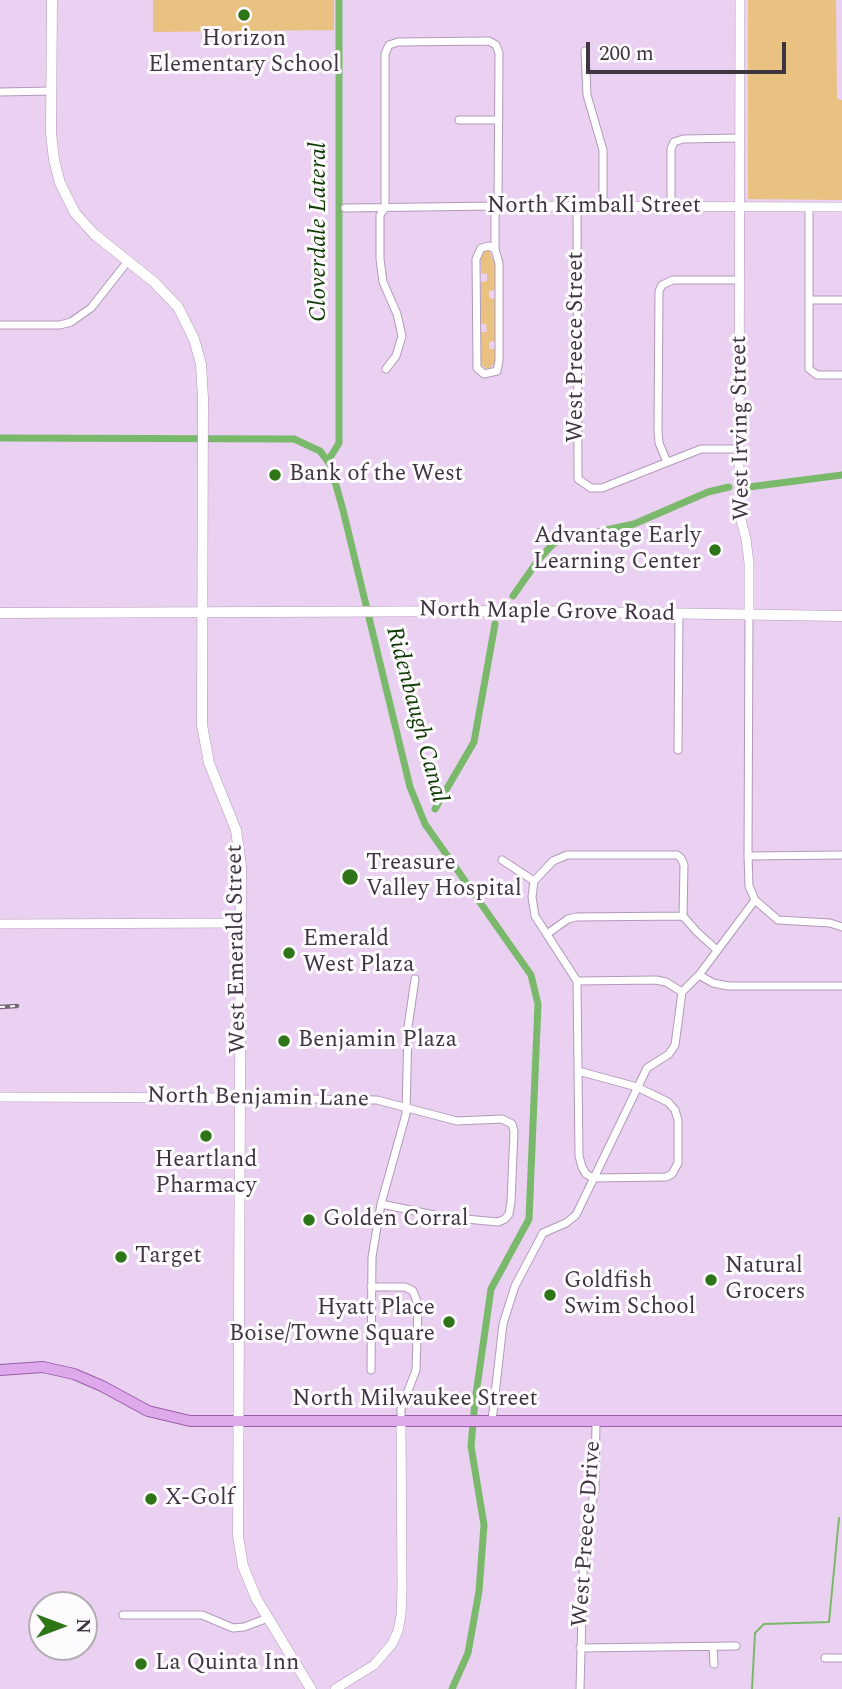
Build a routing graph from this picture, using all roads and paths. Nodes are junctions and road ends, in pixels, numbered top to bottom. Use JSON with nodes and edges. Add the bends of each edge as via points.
{"nodes":[{"id":1,"x":52,"y":0,"type":"edge"},
{"id":2,"x":740,"y":0,"type":"edge"},
{"id":3,"x":585,"y":51,"type":"dead end"},
{"id":4,"x":52,"y":91,"type":"junction"},
{"id":5,"x":0,"y":92,"type":"edge"},
{"id":6,"x":459,"y":120,"type":"dead end"},
{"id":7,"x":499,"y":120,"type":"junction"},
{"id":8,"x":740,"y":138,"type":"junction"},
{"id":9,"x":498,"y":206,"type":"junction"},
{"id":10,"x":577,"y":207,"type":"junction"},
{"id":11,"x":603,"y":207,"type":"junction"},
{"id":12,"x":671,"y":207,"type":"junction"},
{"id":13,"x":740,"y":207,"type":"junction"},
{"id":14,"x":809,"y":207,"type":"junction"},
{"id":15,"x":842,"y":207,"type":"edge"},
{"id":16,"x":345,"y":208,"type":"dead end"},
{"id":17,"x":385,"y":208,"type":"junction"},
{"id":18,"x":495,"y":249,"type":"junction"},
{"id":19,"x":128,"y":261,"type":"junction"},
{"id":20,"x":739,"y":281,"type":"junction"},
{"id":21,"x":809,"y":300,"type":"junction"},
{"id":22,"x":842,"y":300,"type":"edge"},
{"id":23,"x":0,"y":325,"type":"edge"},
{"id":24,"x":386,"y":369,"type":"dead end"},
{"id":25,"x":842,"y":375,"type":"edge"},
{"id":26,"x":738,"y":449,"type":"junction"},
{"id":27,"x":667,"y":462,"type":"junction"},
{"id":28,"x":0,"y":613,"type":"edge"},
{"id":29,"x":201,"y":614,"type":"junction"},
{"id":30,"x":679,"y":614,"type":"junction"},
{"id":31,"x":842,"y":615,"type":"edge"},
{"id":32,"x":749,"y":616,"type":"junction"},
{"id":33,"x":678,"y":750,"type":"dead end"},
{"id":34,"x":842,"y":855,"type":"edge"},
{"id":35,"x":748,"y":856,"type":"junction"},
{"id":36,"x":502,"y":860,"type":"dead end"},
{"id":37,"x":534,"y":881,"type":"junction"},
{"id":38,"x":755,"y":900,"type":"junction"},
{"id":39,"x":683,"y":916,"type":"junction"},
{"id":40,"x":241,"y":923,"type":"junction"},
{"id":41,"x":0,"y":924,"type":"edge"},
{"id":42,"x":842,"y":927,"type":"edge"},
{"id":43,"x":547,"y":934,"type":"junction"},
{"id":44,"x":718,"y":950,"type":"junction"},
{"id":45,"x":699,"y":975,"type":"junction"},
{"id":46,"x":415,"y":979,"type":"dead end"},
{"id":47,"x":577,"y":981,"type":"junction"},
{"id":48,"x":842,"y":986,"type":"edge"},
{"id":49,"x":682,"y":992,"type":"junction"},
{"id":50,"x":578,"y":1071,"type":"junction"},
{"id":51,"x":637,"y":1087,"type":"junction"},
{"id":52,"x":0,"y":1097,"type":"edge"},
{"id":53,"x":239,"y":1098,"type":"junction"},
{"id":54,"x":406,"y":1107,"type":"junction"},
{"id":55,"x":593,"y":1178,"type":"junction"},
{"id":56,"x":382,"y":1204,"type":"junction"},
{"id":57,"x":371,"y":1287,"type":"junction"},
{"id":58,"x":0,"y":1370,"type":"edge"},
{"id":59,"x":371,"y":1370,"type":"dead end"},
{"id":60,"x":237,"y":1421,"type":"junction"},
{"id":61,"x":401,"y":1421,"type":"junction"},
{"id":62,"x":492,"y":1421,"type":"junction"},
{"id":63,"x":596,"y":1421,"type":"junction"},
{"id":64,"x":842,"y":1421,"type":"edge"},
{"id":65,"x":123,"y":1615,"type":"dead end"},
{"id":66,"x":268,"y":1618,"type":"junction"},
{"id":67,"x":736,"y":1646,"type":"dead end"},
{"id":68,"x":713,"y":1647,"type":"junction"},
{"id":69,"x":580,"y":1648,"type":"junction"},
{"id":70,"x":825,"y":1658,"type":"dead end"},
{"id":71,"x":842,"y":1658,"type":"edge"},
{"id":72,"x":714,"y":1664,"type":"dead end"},
{"id":73,"x":311,"y":1689,"type":"edge"},
{"id":74,"x":335,"y":1689,"type":"edge"},
{"id":75,"x":580,"y":1689,"type":"edge"}],
"edges":[{"from":1,"to":4,"type":"main road","name":"West Emerald Street"},
{"from":2,"to":8,"type":"street","name":"West Irving Street"},
{"from":3,"to":11,"type":"street","via":[[587,95],[601,141]]},
{"from":4,"to":5,"type":"street"},
{"from":4,"to":19,"type":"main road","name":"West Emerald Street","via":[[52,149],[60,183],[85,225]]},
{"from":6,"to":7,"type":"street"},
{"from":7,"to":9,"type":"street"},
{"from":7,"to":17,"type":"street","via":[[496,44],[389,45],[385,54]]},
{"from":8,"to":12,"type":"street","via":[[674,142]]},
{"from":8,"to":13,"type":"street","name":"West Irving Street"},
{"from":9,"to":10,"type":"street","name":"North Kimball Street"},
{"from":9,"to":17,"type":"street","name":"North Kimball Street"},
{"from":9,"to":18,"type":"street"},
{"from":10,"to":11,"type":"street","name":"North Kimball Street"},
{"from":10,"to":27,"type":"street","name":"West Preece Street","via":[[578,479],[591,488],[601,488]]},
{"from":11,"to":12,"type":"street","name":"North Kimball Street"},
{"from":12,"to":13,"type":"street","name":"North Kimball Street"},
{"from":13,"to":14,"type":"street","name":"North Kimball Street"},
{"from":13,"to":20,"type":"street","name":"West Irving Street"},
{"from":14,"to":15,"type":"street","name":"North Kimball Street"},
{"from":14,"to":21,"type":"street"},
{"from":16,"to":17,"type":"street","name":"North Kimball Street"},
{"from":17,"to":24,"type":"street","via":[[380,215],[381,271],[402,336]]},
{"from":18,"to":18,"type":"street","via":[[499,361],[497,371],[488,374],[477,368],[477,259],[481,248]]},
{"from":19,"to":23,"type":"street","via":[[91,308],[71,322]]},
{"from":19,"to":29,"type":"main road","name":"West Emerald Street","via":[[178,307],[201,365]]},
{"from":20,"to":26,"type":"street","name":"West Irving Street"},
{"from":20,"to":27,"type":"street","via":[[673,280],[662,285],[658,297],[658,432]]},
{"from":21,"to":22,"type":"street"},
{"from":21,"to":25,"type":"street","via":[[811,372]]},
{"from":26,"to":27,"type":"street","via":[[701,449]]},
{"from":26,"to":32,"type":"street","name":"West Irving Street"},
{"from":28,"to":29,"type":"main road","name":"North Maple Grove Road"},
{"from":29,"to":30,"type":"main road","name":"North Maple Grove Road"},
{"from":29,"to":40,"type":"main road","name":"West Emerald Street","via":[[202,725],[209,763],[240,848]]},
{"from":30,"to":32,"type":"main road","name":"North Maple Grove Road"},
{"from":30,"to":33,"type":"street"},
{"from":31,"to":32,"type":"main road","name":"North Maple Grove Road"},
{"from":32,"to":35,"type":"street","name":"West Irving Street"},
{"from":34,"to":35,"type":"street"},
{"from":35,"to":38,"type":"street","name":"West Irving Street","via":[[749,886]]},
{"from":36,"to":37,"type":"street"},
{"from":37,"to":39,"type":"street","via":[[567,855],[677,855],[684,865]]},
{"from":37,"to":43,"type":"street","via":[[535,916]]},
{"from":38,"to":42,"type":"street","via":[[778,920]]},
{"from":38,"to":44,"type":"street"},
{"from":39,"to":43,"type":"street","via":[[576,917]]},
{"from":39,"to":44,"type":"street"},
{"from":40,"to":41,"type":"street"},
{"from":40,"to":53,"type":"main road","name":"West Emerald Street"},
{"from":43,"to":47,"type":"street"},
{"from":44,"to":45,"type":"street"},
{"from":45,"to":48,"type":"street","via":[[728,986]]},
{"from":45,"to":49,"type":"street"},
{"from":46,"to":54,"type":"street","via":[[408,1027]]},
{"from":47,"to":49,"type":"street","via":[[656,980]]},
{"from":47,"to":50,"type":"street"},
{"from":49,"to":51,"type":"street","via":[[675,1045],[647,1068]]},
{"from":50,"to":51,"type":"street"},
{"from":50,"to":55,"type":"street","via":[[579,1156],[586,1174]]},
{"from":51,"to":55,"type":"street"},
{"from":51,"to":55,"type":"street","via":[[675,1110],[676,1169],[666,1177]]},
{"from":52,"to":53,"type":"street","name":"North Benjamin Lane"},
{"from":53,"to":54,"type":"street","name":"North Benjamin Lane","via":[[352,1098]]},
{"from":53,"to":60,"type":"main road","name":"West Emerald Street"},
{"from":54,"to":56,"type":"street"},
{"from":54,"to":56,"type":"street","name":"North Benjamin Lane","via":[[457,1121],[502,1119],[512,1124],[509,1214],[498,1222]]},
{"from":55,"to":62,"type":"street","via":[[576,1215],[543,1233],[514,1286],[503,1324]]},
{"from":56,"to":57,"type":"street"},
{"from":57,"to":59,"type":"street"},
{"from":57,"to":61,"type":"street","via":[[405,1287],[413,1291],[418,1304],[416,1370]]},
{"from":58,"to":60,"type":"main road","name":"North Milwaukee Street","via":[[60,1370],[167,1417]]},
{"from":60,"to":61,"type":"main road","name":"North Milwaukee Street"},
{"from":60,"to":66,"type":"main road","name":"West Emerald Street","via":[[239,1548],[249,1583]]},
{"from":61,"to":62,"type":"main road","name":"North Milwaukee Street"},
{"from":61,"to":74,"type":"street","via":[[398,1630],[374,1665]]},
{"from":62,"to":63,"type":"main road","name":"North Milwaukee Street"},
{"from":63,"to":64,"type":"main road","name":"North Milwaukee Street"},
{"from":63,"to":69,"type":"street","name":"West Preece Drive","via":[[595,1490],[584,1537]]},
{"from":65,"to":66,"type":"street","via":[[202,1615],[233,1628]]},
{"from":66,"to":73,"type":"main road","name":"West Emerald Street"},
{"from":67,"to":68,"type":"street"},
{"from":68,"to":69,"type":"street"},
{"from":68,"to":72,"type":"street"},
{"from":69,"to":75,"type":"street","name":"West Preece Drive"},
{"from":70,"to":71,"type":"street"}]}
